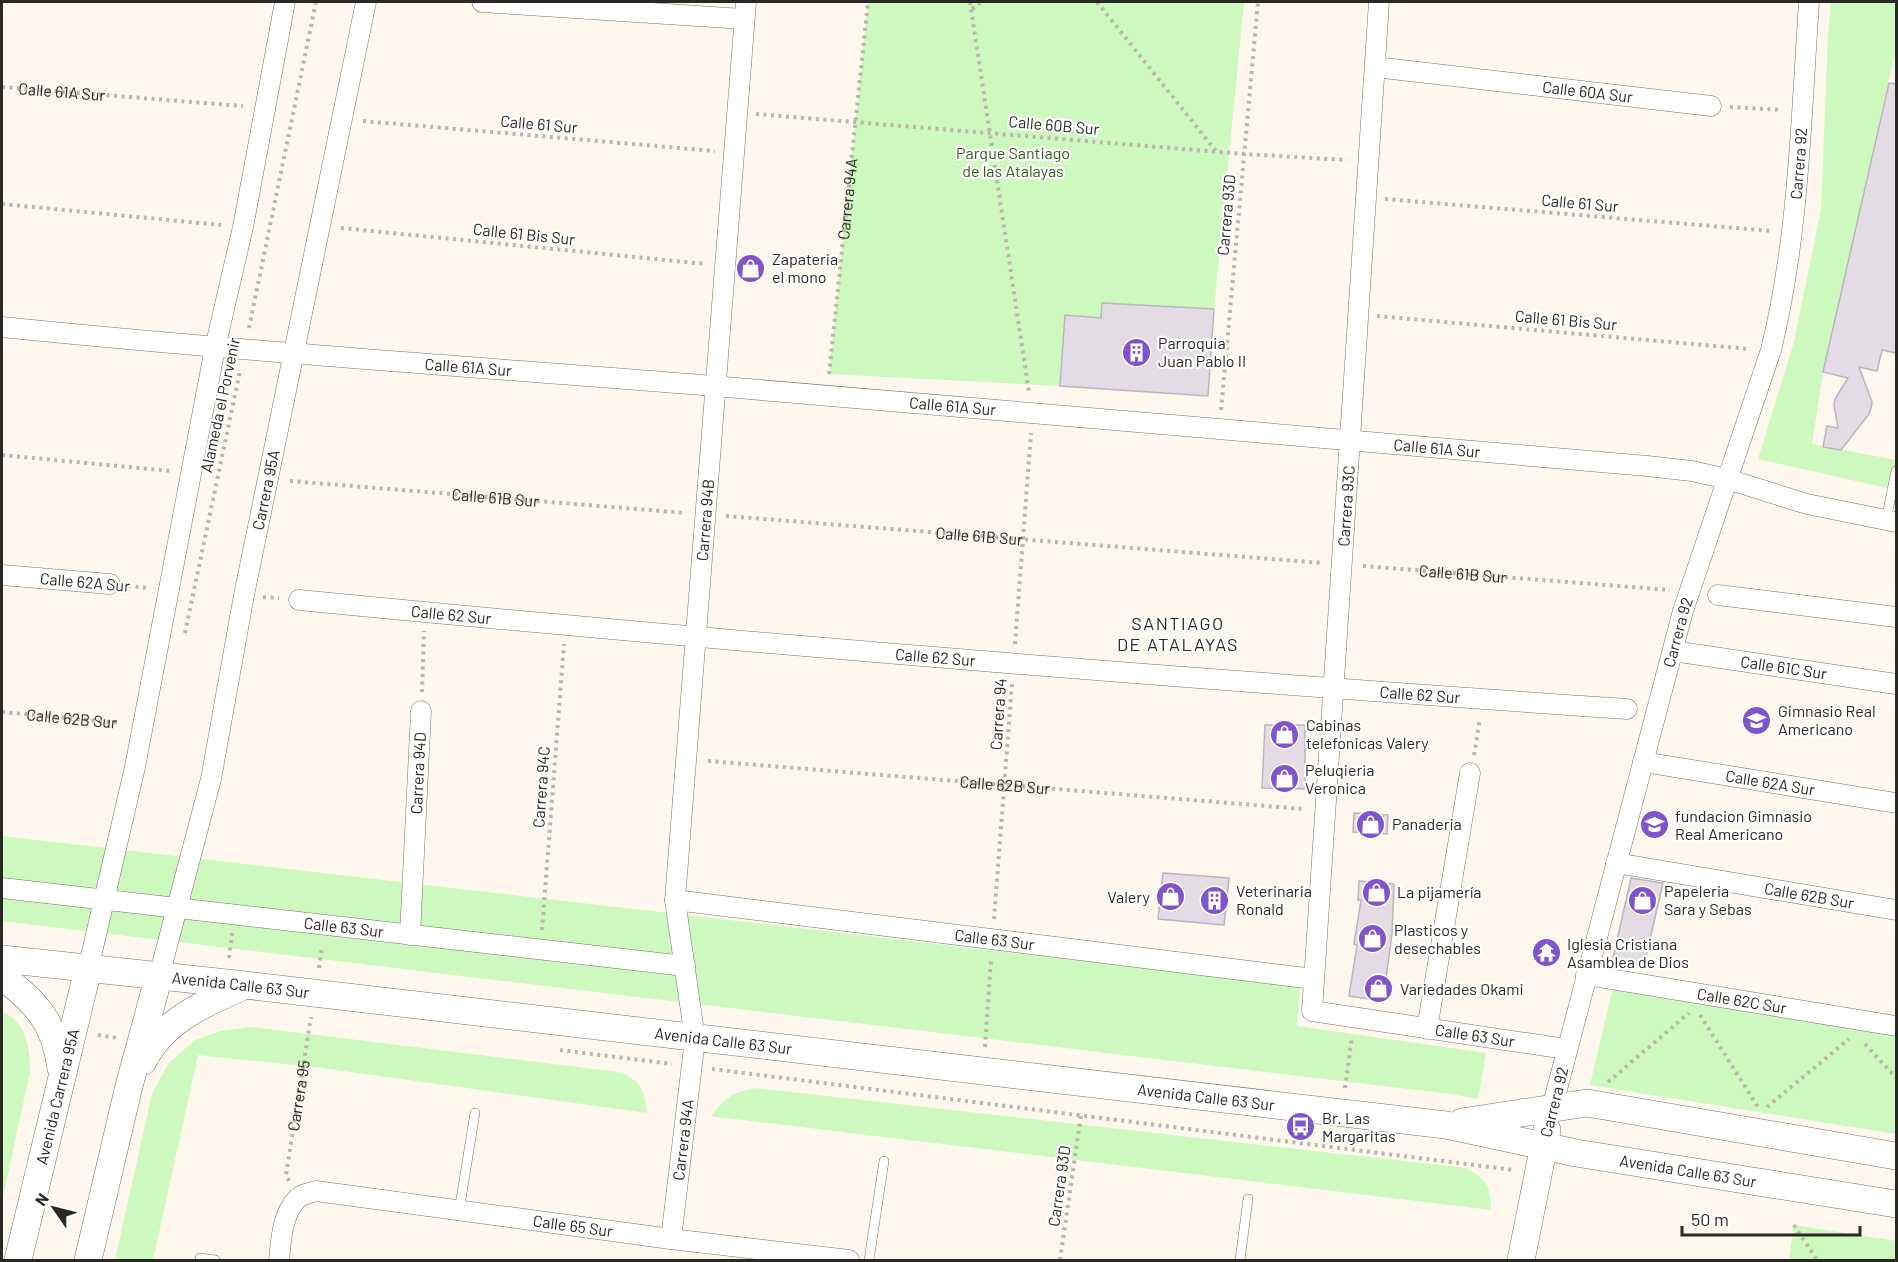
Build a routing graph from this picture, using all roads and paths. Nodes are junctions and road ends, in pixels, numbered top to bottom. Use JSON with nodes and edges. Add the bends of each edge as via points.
{"nodes":[{"id":1,"x":285,"y":2,"type":"edge"},
{"id":2,"x":316,"y":2,"type":"edge"},
{"id":3,"x":366,"y":2,"type":"edge"},
{"id":4,"x":482,"y":2,"type":"edge"},
{"id":5,"x":868,"y":2,"type":"edge"},
{"id":6,"x":970,"y":2,"type":"edge"},
{"id":7,"x":981,"y":2,"type":"edge"},
{"id":8,"x":1097,"y":2,"type":"edge"},
{"id":9,"x":1258,"y":2,"type":"edge"},
{"id":10,"x":1379,"y":2,"type":"edge"},
{"id":11,"x":1809,"y":2,"type":"edge"},
{"id":12,"x":971,"y":9,"type":"junction"},
{"id":13,"x":745,"y":10,"type":"edge"},
{"id":14,"x":1375,"y":67,"type":"junction"},
{"id":15,"x":2,"y":87,"type":"edge"},
{"id":16,"x":1711,"y":106,"type":"joint"},
{"id":17,"x":265,"y":108,"type":"junction"},
{"id":18,"x":1801,"y":111,"type":"junction"},
{"id":19,"x":737,"y":113,"type":"junction"},
{"id":20,"x":342,"y":119,"type":"junction"},
{"id":21,"x":856,"y":122,"type":"junction"},
{"id":22,"x":990,"y":132,"type":"junction"},
{"id":23,"x":1216,"y":151,"type":"junction"},
{"id":24,"x":734,"y":153,"type":"junction"},
{"id":25,"x":1244,"y":154,"type":"junction"},
{"id":26,"x":1369,"y":161,"type":"junction"},
{"id":27,"x":1366,"y":197,"type":"junction"},
{"id":28,"x":2,"y":204,"type":"edge"},
{"id":29,"x":320,"y":226,"type":"junction"},
{"id":30,"x":243,"y":227,"type":"junction"},
{"id":31,"x":1793,"y":233,"type":"junction"},
{"id":32,"x":725,"y":266,"type":"junction"},
{"id":33,"x":1359,"y":314,"type":"junction"},
{"id":34,"x":2,"y":327,"type":"edge"},
{"id":35,"x":215,"y":348,"type":"junction"},
{"id":36,"x":244,"y":350,"type":"junction"},
{"id":37,"x":1771,"y":351,"type":"junction"},
{"id":38,"x":294,"y":354,"type":"junction"},
{"id":39,"x":716,"y":386,"type":"junction"},
{"id":40,"x":827,"y":396,"type":"junction"},
{"id":41,"x":1032,"y":414,"type":"junction"},
{"id":42,"x":1219,"y":431,"type":"junction"},
{"id":43,"x":1350,"y":442,"type":"junction"},
{"id":44,"x":2,"y":455,"type":"edge"},
{"id":45,"x":1896,"y":471,"type":"edge"},
{"id":46,"x":192,"y":473,"type":"junction"},
{"id":47,"x":268,"y":479,"type":"junction"},
{"id":48,"x":1727,"y":479,"type":"junction"},
{"id":49,"x":706,"y":514,"type":"junction"},
{"id":50,"x":1891,"y":521,"type":"edge"},
{"id":51,"x":1022,"y":540,"type":"junction"},
{"id":52,"x":1342,"y":565,"type":"junction"},
{"id":53,"x":2,"y":575,"type":"edge"},
{"id":54,"x":110,"y":584,"type":"joint"},
{"id":55,"x":169,"y":590,"type":"junction"},
{"id":56,"x":1689,"y":592,"type":"junction"},
{"id":57,"x":244,"y":595,"type":"junction"},
{"id":58,"x":1718,"y":595,"type":"dead end"},
{"id":59,"x":299,"y":600,"type":"joint"},
{"id":60,"x":425,"y":612,"type":"junction"},
{"id":61,"x":1896,"y":617,"type":"edge"},
{"id":62,"x":565,"y":626,"type":"junction"},
{"id":63,"x":696,"y":638,"type":"junction"},
{"id":64,"x":183,"y":641,"type":"dead end"},
{"id":65,"x":1673,"y":651,"type":"junction"},
{"id":66,"x":1014,"y":664,"type":"junction"},
{"id":67,"x":1896,"y":684,"type":"edge"},
{"id":68,"x":1334,"y":689,"type":"junction"},
{"id":69,"x":1483,"y":699,"type":"junction"},
{"id":70,"x":1627,"y":709,"type":"dead end"},
{"id":71,"x":421,"y":711,"type":"joint"},
{"id":72,"x":2,"y":712,"type":"edge"},
{"id":73,"x":143,"y":725,"type":"junction"},
{"id":74,"x":686,"y":759,"type":"junction"},
{"id":75,"x":1643,"y":762,"type":"junction"},
{"id":76,"x":1470,"y":773,"type":"joint"},
{"id":77,"x":1005,"y":785,"type":"junction"},
{"id":78,"x":1896,"y":803,"type":"edge"},
{"id":79,"x":1325,"y":811,"type":"junction"},
{"id":80,"x":1616,"y":863,"type":"junction"},
{"id":81,"x":2,"y":888,"type":"edge"},
{"id":82,"x":104,"y":899,"type":"junction"},
{"id":83,"x":675,"y":900,"type":"junction"},
{"id":84,"x":177,"y":907,"type":"junction"},
{"id":85,"x":1896,"y":910,"type":"edge"},
{"id":86,"x":324,"y":925,"type":"junction"},
{"id":87,"x":410,"y":935,"type":"junction"},
{"id":88,"x":993,"y":939,"type":"junction"},
{"id":89,"x":540,"y":950,"type":"junction"},
{"id":90,"x":2,"y":959,"type":"edge"},
{"id":91,"x":685,"y":966,"type":"junction"},
{"id":92,"x":88,"y":969,"type":"junction"},
{"id":93,"x":1586,"y":975,"type":"junction"},
{"id":94,"x":159,"y":976,"type":"junction"},
{"id":95,"x":2,"y":977,"type":"edge"},
{"id":96,"x":1314,"y":979,"type":"junction"},
{"id":97,"x":245,"y":986,"type":"junction"},
{"id":98,"x":316,"y":1010,"type":"junction"},
{"id":99,"x":1312,"y":1011,"type":"joint"},
{"id":100,"x":1355,"y":1018,"type":"junction"},
{"id":101,"x":1896,"y":1026,"type":"edge"},
{"id":102,"x":1427,"y":1029,"type":"junction"},
{"id":103,"x":1856,"y":1034,"type":"dead end"},
{"id":104,"x":695,"y":1039,"type":"junction"},
{"id":105,"x":1863,"y":1041,"type":"dead end"},
{"id":106,"x":559,"y":1049,"type":"dead end"},
{"id":107,"x":1566,"y":1049,"type":"junction"},
{"id":108,"x":985,"y":1052,"type":"dead end"},
{"id":109,"x":692,"y":1066,"type":"junction"},
{"id":110,"x":62,"y":1077,"type":"junction"},
{"id":111,"x":1896,"y":1078,"type":"edge"},
{"id":112,"x":129,"y":1086,"type":"junction"},
{"id":113,"x":1603,"y":1087,"type":"dead end"},
{"id":114,"x":1552,"y":1108,"type":"junction"},
{"id":115,"x":475,"y":1113,"type":"dead end"},
{"id":116,"x":1341,"y":1113,"type":"junction"},
{"id":117,"x":1081,"y":1115,"type":"junction"},
{"id":118,"x":1446,"y":1125,"type":"junction"},
{"id":119,"x":1543,"y":1146,"type":"junction"},
{"id":120,"x":1337,"y":1148,"type":"junction"},
{"id":121,"x":1889,"y":1153,"type":"edge"},
{"id":122,"x":884,"y":1161,"type":"dead end"},
{"id":123,"x":1518,"y":1170,"type":"dead end"},
{"id":124,"x":298,"y":1197,"type":"junction"},
{"id":125,"x":1248,"y":1200,"type":"dead end"},
{"id":126,"x":1896,"y":1204,"type":"edge"},
{"id":127,"x":459,"y":1211,"type":"junction"},
{"id":128,"x":1794,"y":1225,"type":"dead end"},
{"id":129,"x":671,"y":1239,"type":"junction"},
{"id":130,"x":200,"y":1258,"type":"dead end"},
{"id":131,"x":18,"y":1260,"type":"edge"},
{"id":132,"x":88,"y":1260,"type":"edge"},
{"id":133,"x":215,"y":1260,"type":"edge"},
{"id":134,"x":279,"y":1260,"type":"edge"},
{"id":135,"x":849,"y":1260,"type":"edge"},
{"id":136,"x":869,"y":1260,"type":"edge"},
{"id":137,"x":1060,"y":1260,"type":"edge"},
{"id":138,"x":1240,"y":1260,"type":"edge"},
{"id":139,"x":1521,"y":1260,"type":"edge"},
{"id":140,"x":1817,"y":1260,"type":"edge"}],
"edges":[{"from":1,"to":17,"type":"street"},
{"from":2,"to":36,"type":"path","name":"Alameda el Porvenir"},
{"from":3,"to":20,"type":"street","name":"Carrera 95A"},
{"from":4,"to":13,"type":"street"},
{"from":5,"to":21,"type":"path","name":"Carrera 94A"},
{"from":6,"to":12,"type":"path","name":"Carrera 94"},
{"from":7,"to":12,"type":"path"},
{"from":8,"to":23,"type":"path"},
{"from":9,"to":25,"type":"path","name":"Carrera 93D"},
{"from":10,"to":14,"type":"street","name":"Carrera 93C"},
{"from":11,"to":18,"type":"street","name":"Carrera 92"},
{"from":12,"to":22,"type":"path","name":"Carrera 94"},
{"from":13,"to":19,"type":"street","name":"Carrera 94B"},
{"from":14,"to":16,"type":"street","name":"Calle 60A Sur"},
{"from":14,"to":26,"type":"street","name":"Carrera 93C"},
{"from":15,"to":17,"type":"path","name":"Calle 61A Sur"},
{"from":16,"to":18,"type":"path"},
{"from":17,"to":30,"type":"street"},
{"from":18,"to":31,"type":"street","name":"Carrera 92"},
{"from":19,"to":21,"type":"path","name":"Calle 60B Sur"},
{"from":19,"to":24,"type":"street","name":"Carrera 94B"},
{"from":20,"to":24,"type":"path","name":"Calle 61 Sur"},
{"from":20,"to":29,"type":"street","name":"Carrera 95A"},
{"from":21,"to":22,"type":"path","name":"Calle 60B Sur"},
{"from":21,"to":40,"type":"path","name":"Carrera 94A"},
{"from":22,"to":23,"type":"path","name":"Calle 60B Sur"},
{"from":22,"to":41,"type":"path","name":"Carrera 94"},
{"from":23,"to":25,"type":"path","name":"Calle 60B Sur"},
{"from":24,"to":32,"type":"street","name":"Carrera 94B"},
{"from":25,"to":26,"type":"path","name":"Calle 60B Sur"},
{"from":25,"to":42,"type":"path","name":"Carrera 93D"},
{"from":26,"to":27,"type":"street","name":"Carrera 93C"},
{"from":27,"to":31,"type":"path","name":"Calle 61 Sur"},
{"from":27,"to":33,"type":"street","name":"Carrera 93C"},
{"from":28,"to":30,"type":"path"},
{"from":29,"to":32,"type":"path","name":"Calle 61 Bis Sur"},
{"from":29,"to":38,"type":"street","name":"Carrera 95A"},
{"from":30,"to":35,"type":"street"},
{"from":31,"to":37,"type":"street","name":"Carrera 92"},
{"from":32,"to":39,"type":"street","name":"Carrera 94B"},
{"from":33,"to":37,"type":"path","name":"Calle 61 Bis Sur"},
{"from":33,"to":43,"type":"street","name":"Carrera 93C"},
{"from":34,"to":35,"type":"street","name":"Calle 61A Sur"},
{"from":35,"to":36,"type":"street","name":"Calle 61A Sur"},
{"from":35,"to":46,"type":"street"},
{"from":36,"to":38,"type":"street","name":"Calle 61A Sur"},
{"from":36,"to":64,"type":"path","name":"Alameda el Porvenir"},
{"from":37,"to":48,"type":"street","name":"Carrera 92"},
{"from":38,"to":39,"type":"street","name":"Calle 61A Sur"},
{"from":38,"to":47,"type":"street","name":"Carrera 95A"},
{"from":39,"to":40,"type":"street","name":"Calle 61A Sur"},
{"from":39,"to":49,"type":"street","name":"Carrera 94B"},
{"from":40,"to":41,"type":"street","name":"Calle 61A Sur"},
{"from":41,"to":42,"type":"street","name":"Calle 61A Sur"},
{"from":41,"to":51,"type":"path","name":"Carrera 94"},
{"from":42,"to":43,"type":"street","name":"Calle 61A Sur"},
{"from":43,"to":48,"type":"street","name":"Calle 61A Sur","via":[[1647,466]]},
{"from":43,"to":52,"type":"street","name":"Carrera 93C"},
{"from":44,"to":46,"type":"path"},
{"from":45,"to":50,"type":"lane"},
{"from":46,"to":55,"type":"street"},
{"from":47,"to":49,"type":"path","name":"Calle 61B Sur"},
{"from":47,"to":57,"type":"street","name":"Carrera 95A"},
{"from":48,"to":50,"type":"street","name":"Calle 61A Sur","via":[[1807,504]]},
{"from":48,"to":56,"type":"street","name":"Carrera 92"},
{"from":49,"to":51,"type":"path","name":"Calle 61B Sur"},
{"from":49,"to":63,"type":"street","name":"Carrera 94B"},
{"from":51,"to":52,"type":"path","name":"Calle 61B Sur"},
{"from":51,"to":66,"type":"path","name":"Carrera 94"},
{"from":52,"to":56,"type":"path","name":"Calle 61B Sur"},
{"from":52,"to":68,"type":"street","name":"Carrera 93C"},
{"from":53,"to":54,"type":"street","name":"Calle 62A Sur"},
{"from":54,"to":55,"type":"path","name":"Calle 62A Sur"},
{"from":55,"to":73,"type":"street"},
{"from":56,"to":65,"type":"street","name":"Carrera 92"},
{"from":57,"to":59,"type":"path"},
{"from":57,"to":84,"type":"street","name":"Carrera 95A","via":[[211,779]]},
{"from":58,"to":61,"type":"street"},
{"from":59,"to":60,"type":"street","name":"Calle 62 Sur"},
{"from":60,"to":62,"type":"street","name":"Calle 62 Sur"},
{"from":60,"to":71,"type":"path","name":"Carrera 94D"},
{"from":62,"to":63,"type":"street","name":"Calle 62 Sur"},
{"from":62,"to":89,"type":"path","name":"Carrera 94C"},
{"from":63,"to":66,"type":"street","name":"Calle 62 Sur"},
{"from":63,"to":74,"type":"street","name":"Carrera 94B"},
{"from":65,"to":67,"type":"street","name":"Calle 61C Sur"},
{"from":65,"to":75,"type":"street","name":"Carrera 92"},
{"from":66,"to":68,"type":"street","name":"Calle 62 Sur"},
{"from":66,"to":77,"type":"path","name":"Carrera 94"},
{"from":68,"to":69,"type":"street","name":"Calle 62 Sur"},
{"from":68,"to":79,"type":"street","name":"Carrera 93C"},
{"from":69,"to":70,"type":"street","name":"Calle 62 Sur"},
{"from":69,"to":76,"type":"path"},
{"from":71,"to":87,"type":"street","name":"Carrera 94D"},
{"from":72,"to":73,"type":"path","name":"Calle 62B Sur"},
{"from":73,"to":82,"type":"street"},
{"from":74,"to":77,"type":"path","name":"Calle 62B Sur"},
{"from":74,"to":83,"type":"street","name":"Carrera 94B"},
{"from":75,"to":78,"type":"street","name":"Calle 62A Sur"},
{"from":75,"to":80,"type":"street","name":"Carrera 92"},
{"from":76,"to":102,"type":"street"},
{"from":77,"to":79,"type":"path","name":"Calle 62B Sur"},
{"from":77,"to":88,"type":"path","name":"Carrera 94"},
{"from":79,"to":96,"type":"street","name":"Carrera 93C"},
{"from":80,"to":85,"type":"street","name":"Calle 62B Sur"},
{"from":80,"to":93,"type":"street","name":"Carrera 92"},
{"from":81,"to":82,"type":"street","name":"Calle 63 Sur"},
{"from":82,"to":84,"type":"street","name":"Calle 63 Sur"},
{"from":82,"to":92,"type":"street"},
{"from":83,"to":88,"type":"street","name":"Calle 63 Sur"},
{"from":83,"to":91,"type":"street","name":"Carrera 94B"},
{"from":84,"to":86,"type":"street","name":"Calle 63 Sur"},
{"from":84,"to":94,"type":"street","name":"Carrera 95A"},
{"from":86,"to":87,"type":"street","name":"Calle 63 Sur"},
{"from":86,"to":98,"type":"path","name":"Carrera 95"},
{"from":87,"to":89,"type":"street","name":"Calle 63 Sur"},
{"from":88,"to":96,"type":"street","name":"Calle 63 Sur"},
{"from":88,"to":108,"type":"path","name":"Carrera 94"},
{"from":89,"to":91,"type":"street","name":"Calle 63 Sur"},
{"from":90,"to":92,"type":"main road","name":"Avenida Calle 63 Sur"},
{"from":91,"to":104,"type":"street","name":"Carrera 94B"},
{"from":92,"to":94,"type":"main road","name":"Avenida Calle 63 Sur"},
{"from":92,"to":110,"type":"main road","name":"Avenida Carrera 95A"},
{"from":93,"to":101,"type":"street","name":"Calle 62C Sur"},
{"from":93,"to":107,"type":"street","name":"Carrera 92"},
{"from":94,"to":97,"type":"main road","name":"Avenida Calle 63 Sur"},
{"from":94,"to":112,"type":"main road"},
{"from":95,"to":110,"type":"main road","via":[[42,1013],[54,1034]]},
{"from":96,"to":99,"type":"street","name":"Carrera 93C"},
{"from":97,"to":98,"type":"main road","name":"Avenida Calle 63 Sur"},
{"from":97,"to":112,"type":"main road","via":[[204,1003],[168,1028],[147,1053]]},
{"from":98,"to":104,"type":"main road","name":"Avenida Calle 63 Sur"},
{"from":98,"to":124,"type":"path","name":"Carrera 95","via":[[286,1175]]},
{"from":99,"to":100,"type":"street","name":"Calle 63 Sur"},
{"from":100,"to":102,"type":"street","name":"Calle 63 Sur"},
{"from":100,"to":116,"type":"path"},
{"from":102,"to":107,"type":"street","name":"Calle 63 Sur"},
{"from":103,"to":113,"type":"path","via":[[1761,1112],[1695,1007]]},
{"from":104,"to":109,"type":"street","name":"Carrera 94A"},
{"from":104,"to":116,"type":"main road","name":"Avenida Calle 63 Sur"},
{"from":105,"to":111,"type":"path"},
{"from":106,"to":109,"type":"path"},
{"from":107,"to":114,"type":"street","name":"Carrera 92"},
{"from":109,"to":117,"type":"path"},
{"from":109,"to":129,"type":"street","name":"Carrera 94A"},
{"from":110,"to":131,"type":"main road","name":"Avenida Carrera 95A"},
{"from":112,"to":132,"type":"main road"},
{"from":114,"to":118,"type":"main road","name":"Avenida Calle 63 Sur"},
{"from":114,"to":119,"type":"main road","name":"Carrera 92"},
{"from":114,"to":121,"type":"main road","name":"Avenida Calle 63 Sur","via":[[1587,1103]]},
{"from":115,"to":127,"type":"lane"},
{"from":116,"to":118,"type":"main road","name":"Avenida Calle 63 Sur"},
{"from":116,"to":120,"type":"path"},
{"from":117,"to":120,"type":"path"},
{"from":117,"to":137,"type":"path","name":"Carrera 93D"},
{"from":118,"to":119,"type":"main road","name":"Avenida Calle 63 Sur"},
{"from":119,"to":126,"type":"main road","name":"Avenida Calle 63 Sur"},
{"from":119,"to":139,"type":"main road","name":"Carrera 92"},
{"from":120,"to":123,"type":"path"},
{"from":122,"to":136,"type":"lane"},
{"from":124,"to":127,"type":"street","name":"Calle 65 Sur","via":[[316,1191]]},
{"from":124,"to":134,"type":"street","via":[[282,1231]]},
{"from":125,"to":138,"type":"lane"},
{"from":127,"to":129,"type":"street","name":"Calle 65 Sur"},
{"from":128,"to":140,"type":"path"},
{"from":129,"to":135,"type":"street","name":"Calle 65 Sur"},
{"from":130,"to":133,"type":"lane"}]}
